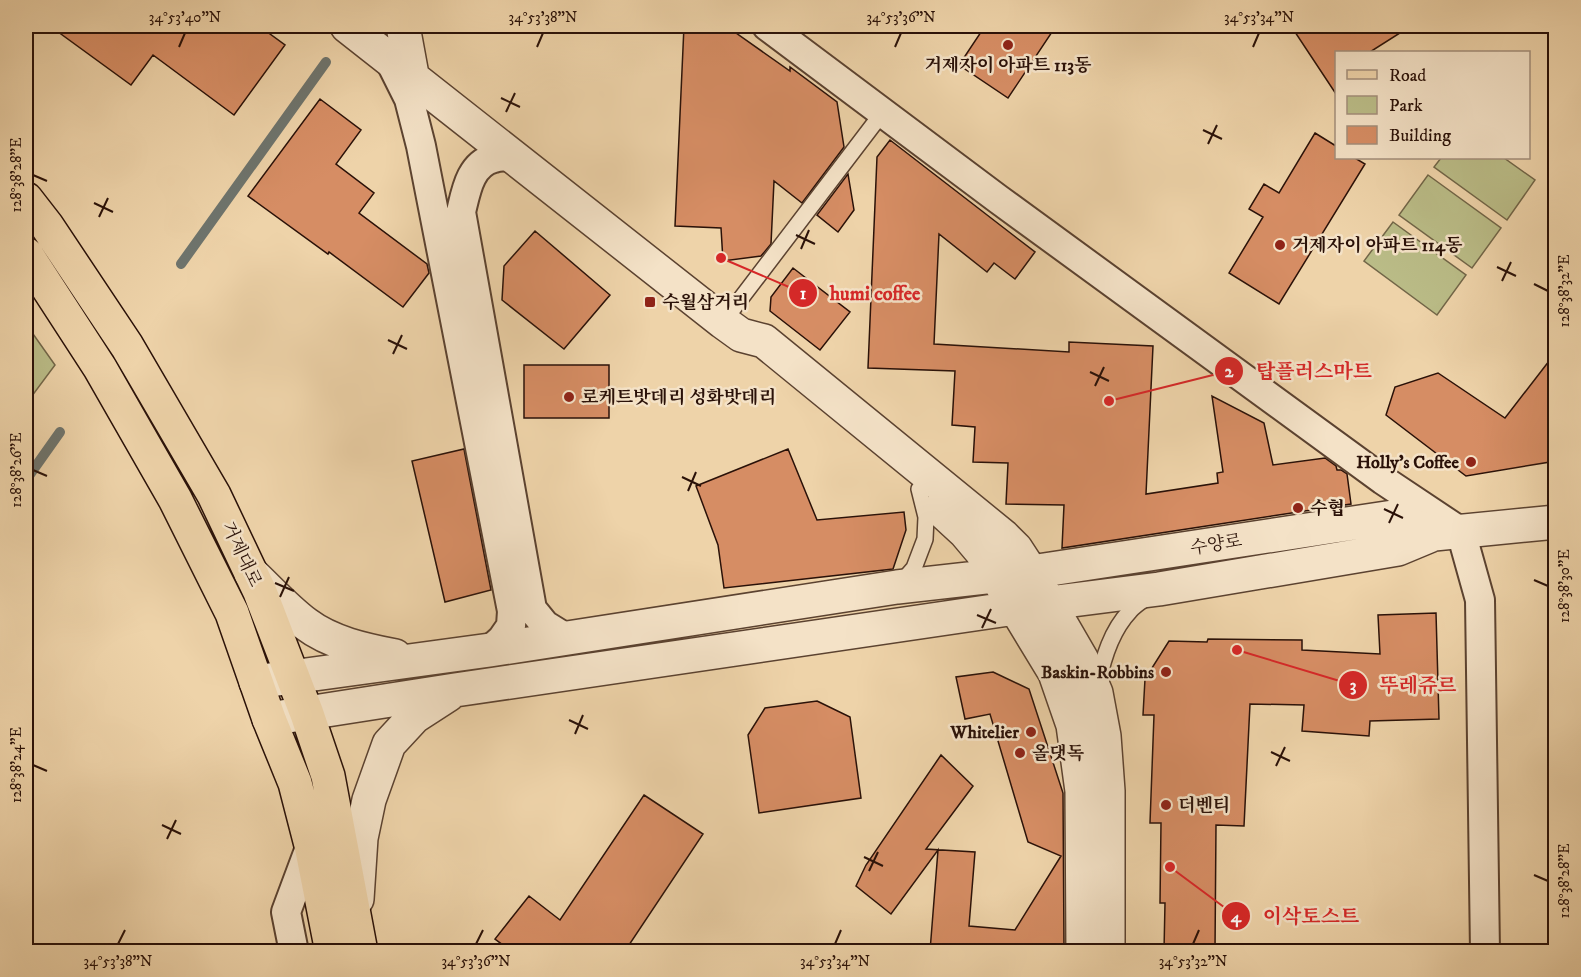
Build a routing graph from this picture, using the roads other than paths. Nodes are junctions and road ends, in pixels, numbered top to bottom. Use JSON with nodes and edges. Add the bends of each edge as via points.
{"nodes":[{"id":1,"x":347,"y":26,"type":"edge"},
{"id":2,"x":404,"y":26,"type":"edge"},
{"id":3,"x":767,"y":26,"type":"edge"},
{"id":4,"x":400,"y":66,"type":"junction"},
{"id":5,"x":883,"y":112,"type":"junction"},
{"id":6,"x":513,"y":156,"type":"junction"},
{"id":7,"x":26,"y":199,"type":"edge"},
{"id":8,"x":26,"y":254,"type":"edge"},
{"id":9,"x":732,"y":329,"type":"junction"},
{"id":10,"x":919,"y":489,"type":"junction"},
{"id":11,"x":1556,"y":522,"type":"edge"},
{"id":12,"x":1447,"y":533,"type":"junction"},
{"id":13,"x":1031,"y":572,"type":"junction"},
{"id":14,"x":251,"y":573,"type":"junction"},
{"id":15,"x":995,"y":576,"type":"junction"},
{"id":16,"x":897,"y":587,"type":"junction"},
{"id":17,"x":1159,"y":588,"type":"junction"},
{"id":18,"x":1049,"y":603,"type":"junction"},
{"id":19,"x":1015,"y":608,"type":"junction"},
{"id":20,"x":566,"y":638,"type":"junction"},
{"id":21,"x":490,"y":650,"type":"junction"},
{"id":22,"x":417,"y":660,"type":"junction"},
{"id":23,"x":292,"y":677,"type":"junction"},
{"id":24,"x":256,"y":682,"type":"junction"},
{"id":25,"x":455,"y":690,"type":"junction"},
{"id":26,"x":1096,"y":693,"type":"junction"},
{"id":27,"x":307,"y":714,"type":"junction"},
{"id":28,"x":269,"y":720,"type":"junction"},
{"id":29,"x":311,"y":845,"type":"junction"},
{"id":30,"x":358,"y":937,"type":"edge"},
{"id":31,"x":294,"y":951,"type":"edge"},
{"id":32,"x":332,"y":951,"type":"edge"},
{"id":33,"x":1083,"y":951,"type":"edge"},
{"id":34,"x":1108,"y":951,"type":"edge"},
{"id":35,"x":1485,"y":951,"type":"edge"}],
"edges":[{"from":1,"to":4,"type":"street"},
{"from":2,"to":4,"type":"street"},
{"from":3,"to":5,"type":"street"},
{"from":4,"to":6,"type":"street"},
{"from":4,"to":21,"type":"street","via":[[421,146],[512,611],[511,626]]},
{"from":5,"to":9,"type":"lane"},
{"from":5,"to":12,"type":"street","via":[[1354,459]]},
{"from":6,"to":9,"type":"street"},
{"from":6,"to":20,"type":"street","via":[[495,157],[478,165],[466,189],[461,212],[532,609],[545,625]]},
{"from":7,"to":14,"type":"main road","name":"거제대로","via":[[126,346],[214,495]]},
{"from":8,"to":24,"type":"main road","name":"거제대로","via":[[100,368],[176,499],[232,613]]},
{"from":9,"to":10,"type":"street","via":[[752,356]]},
{"from":9,"to":13,"type":"street","via":[[764,341],[1003,536]]},
{"from":10,"to":15,"type":"street","via":[[981,550]]},
{"from":10,"to":16,"type":"lane","via":[[926,517],[925,539],[914,568]]},
{"from":11,"to":12,"type":"street","name":"수양로"},
{"from":12,"to":13,"type":"street","name":"수양로","via":[[1393,517]]},
{"from":12,"to":17,"type":"street","name":"수양로","via":[[1398,549]]},
{"from":12,"to":35,"type":"street","via":[[1480,600]]},
{"from":13,"to":15,"type":"street","name":"수양로"},
{"from":13,"to":18,"type":"street"},
{"from":14,"to":22,"type":"street","via":[[307,626],[363,650]]},
{"from":14,"to":23,"type":"main road","name":"거제대로"},
{"from":15,"to":16,"type":"street","name":"수양로"},
{"from":15,"to":19,"type":"street"},
{"from":16,"to":20,"type":"street","name":"수양로"},
{"from":17,"to":18,"type":"street","name":"수양로"},
{"from":17,"to":26,"type":"lane","via":[[1131,610],[1112,637]]},
{"from":18,"to":19,"type":"street","name":"수양로"},
{"from":18,"to":26,"type":"street"},
{"from":19,"to":25,"type":"street","name":"수양로"},
{"from":19,"to":33,"type":"street","via":[[1055,673],[1073,724],[1082,791]]},
{"from":20,"to":21,"type":"street","name":"수양로"},
{"from":21,"to":22,"type":"street","name":"수양로"},
{"from":22,"to":23,"type":"street","name":"수양로"},
{"from":23,"to":24,"type":"street","name":"수양로"},
{"from":23,"to":27,"type":"main road","name":"거제대로"},
{"from":24,"to":28,"type":"main road","name":"거제대로"},
{"from":25,"to":27,"type":"street","name":"수양로"},
{"from":25,"to":30,"type":"street","via":[[414,717],[389,744],[369,800],[361,838]]},
{"from":26,"to":34,"type":"street","via":[[1108,791]]},
{"from":27,"to":28,"type":"street","name":"수양로"},
{"from":27,"to":30,"type":"main road","name":"거제대로","via":[[328,776]]},
{"from":28,"to":29,"type":"main road","name":"거제대로","via":[[295,783]]},
{"from":29,"to":31,"type":"street","via":[[286,912]]},
{"from":29,"to":32,"type":"main road","name":"거제대로"}]}
